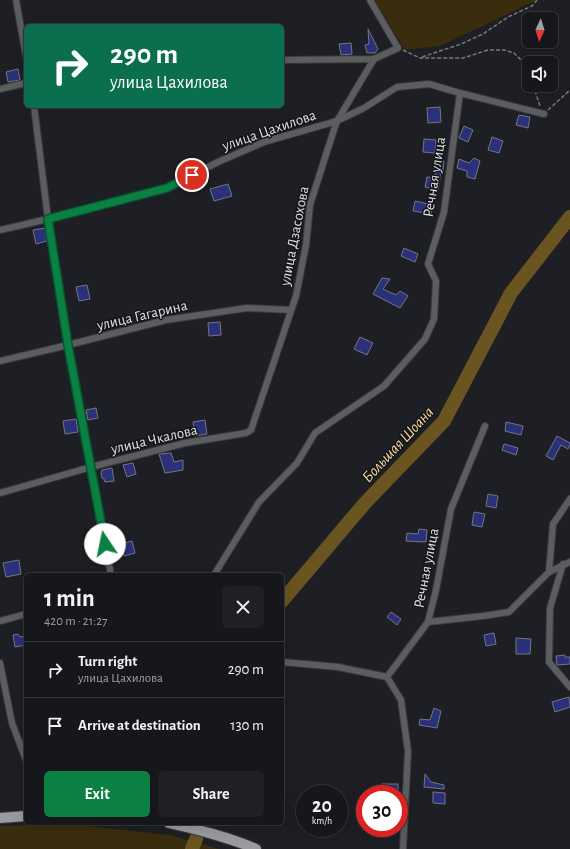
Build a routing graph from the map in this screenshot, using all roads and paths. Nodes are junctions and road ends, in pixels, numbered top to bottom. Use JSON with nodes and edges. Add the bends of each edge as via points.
{"nodes":[{"id":1,"x":16,"y":0,"type":"edge"},
{"id":2,"x":370,"y":0,"type":"edge"},
{"id":3,"x":537,"y":0,"type":"edge"},
{"id":4,"x":24,"y":45,"type":"edge"},
{"id":5,"x":398,"y":48,"type":"junction"},
{"id":6,"x":420,"y":58,"type":"junction"},
{"id":7,"x":374,"y":59,"type":"junction"},
{"id":8,"x":284,"y":60,"type":"edge"},
{"id":9,"x":522,"y":61,"type":"edge"},
{"id":10,"x":24,"y":83,"type":"edge"},
{"id":11,"x":0,"y":89,"type":"edge"},
{"id":12,"x":570,"y":90,"type":"edge"},
{"id":13,"x":536,"y":92,"type":"edge"},
{"id":14,"x":460,"y":94,"type":"junction"},
{"id":15,"x":34,"y":108,"type":"edge"},
{"id":16,"x":544,"y":114,"type":"junction"},
{"id":17,"x":338,"y":121,"type":"junction"},
{"id":18,"x":48,"y":219,"type":"junction"},
{"id":19,"x":0,"y":230,"type":"edge"},
{"id":20,"x":291,"y":310,"type":"junction"},
{"id":21,"x":68,"y":345,"type":"junction"},
{"id":22,"x":0,"y":361,"type":"edge"},
{"id":23,"x":486,"y":426,"type":"dead end"},
{"id":24,"x":246,"y":433,"type":"joint"},
{"id":25,"x":91,"y":467,"type":"junction"},
{"id":26,"x":0,"y":493,"type":"edge"},
{"id":27,"x":570,"y":499,"type":"edge"},
{"id":28,"x":570,"y":562,"type":"edge"},
{"id":29,"x":563,"y":564,"type":"junction"},
{"id":30,"x":549,"y":572,"type":"junction"},
{"id":31,"x":111,"y":573,"type":"edge"},
{"id":32,"x":215,"y":573,"type":"edge"},
{"id":33,"x":24,"y":615,"type":"edge"},
{"id":34,"x":0,"y":621,"type":"edge"},
{"id":35,"x":428,"y":622,"type":"junction"},
{"id":36,"x":284,"y":662,"type":"edge"},
{"id":37,"x":0,"y":663,"type":"edge"},
{"id":38,"x":387,"y":677,"type":"junction"},
{"id":39,"x":570,"y":687,"type":"edge"},
{"id":40,"x":24,"y":755,"type":"edge"},
{"id":41,"x":24,"y":816,"type":"edge"},
{"id":42,"x":0,"y":818,"type":"edge"},
{"id":43,"x":177,"y":825,"type":"edge"},
{"id":44,"x":256,"y":849,"type":"edge"},
{"id":45,"x":403,"y":849,"type":"edge"}],
"edges":[{"from":1,"to":4,"type":"street"},
{"from":2,"to":5,"type":"street"},
{"from":3,"to":6,"type":"path","via":[[532,6],[508,17],[483,34]]},
{"from":5,"to":6,"type":"path"},
{"from":5,"to":7,"type":"street"},
{"from":6,"to":9,"type":"path","via":[[463,58],[488,50],[504,50],[514,53]]},
{"from":7,"to":8,"type":"street"},
{"from":7,"to":17,"type":"street","name":"улица Дзасохова"},
{"from":10,"to":11,"type":"street"},
{"from":12,"to":16,"type":"path"},
{"from":13,"to":16,"type":"path"},
{"from":14,"to":16,"type":"street","name":"улица Цахилова"},
{"from":14,"to":17,"type":"street","name":"улица Цахилова","via":[[429,84],[397,87]]},
{"from":14,"to":32,"type":"street","name":"Речная улица","via":[[444,212],[428,264],[436,281],[434,319],[425,339],[384,386],[314,433],[297,464],[259,502]]},
{"from":15,"to":18,"type":"street"},
{"from":17,"to":18,"type":"street","name":"улица Цахилова","via":[[264,142],[167,188]]},
{"from":17,"to":20,"type":"street","name":"улица Дзасохова","via":[[310,204],[306,245]]},
{"from":18,"to":19,"type":"street","name":"улица Цахилова"},
{"from":18,"to":21,"type":"street"},
{"from":20,"to":21,"type":"street","name":"улица Гагарина","via":[[247,308],[166,320]]},
{"from":20,"to":24,"type":"street","name":"улица Дзасохова","via":[[254,426]]},
{"from":21,"to":22,"type":"street","name":"улица Гагарина"},
{"from":21,"to":25,"type":"street"},
{"from":23,"to":35,"type":"street","name":"Речная улица","via":[[450,509]]},
{"from":24,"to":25,"type":"street","name":"улица Чкалова","via":[[185,443]]},
{"from":25,"to":26,"type":"street","name":"улица Чкалова"},
{"from":25,"to":31,"type":"street"},
{"from":27,"to":30,"type":"street","via":[[553,524]]},
{"from":28,"to":29,"type":"street"},
{"from":29,"to":30,"type":"street"},
{"from":29,"to":39,"type":"street","via":[[550,608],[549,662]]},
{"from":30,"to":35,"type":"street","via":[[510,612]]},
{"from":33,"to":34,"type":"street"},
{"from":35,"to":38,"type":"street","name":"Речная улица"},
{"from":36,"to":38,"type":"street","via":[[338,667]]},
{"from":37,"to":40,"type":"street","via":[[12,723]]},
{"from":38,"to":45,"type":"street","via":[[400,700],[408,751]]},
{"from":41,"to":42,"type":"main road"},
{"from":43,"to":44,"type":"main road"}]}
